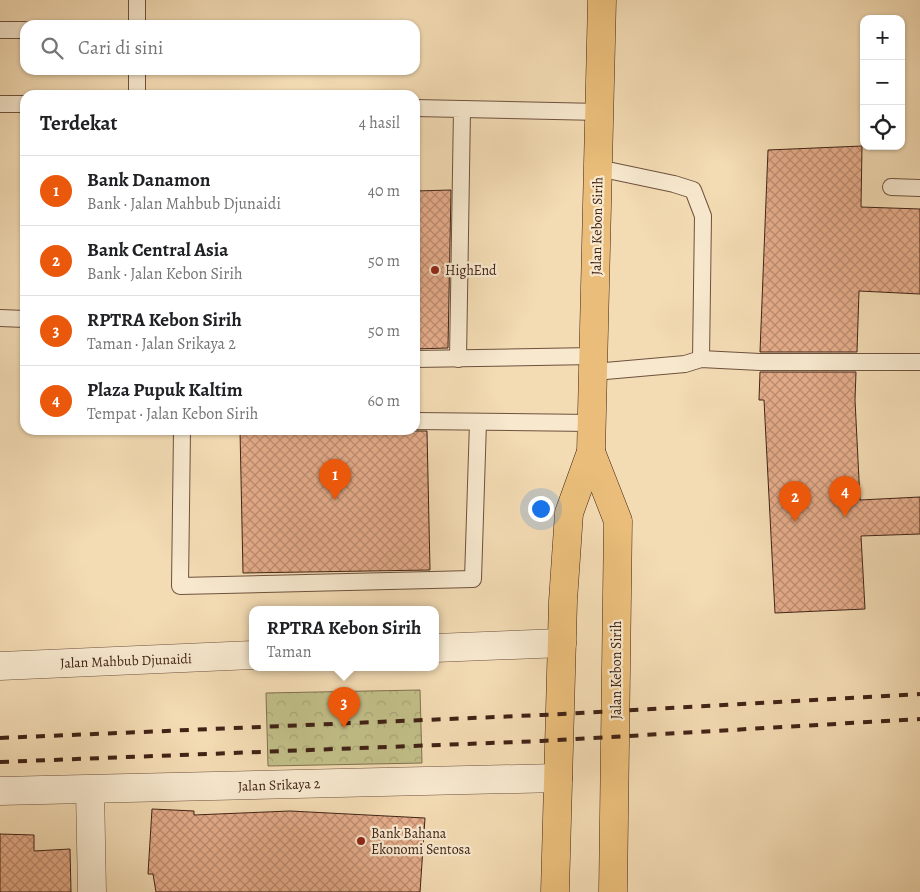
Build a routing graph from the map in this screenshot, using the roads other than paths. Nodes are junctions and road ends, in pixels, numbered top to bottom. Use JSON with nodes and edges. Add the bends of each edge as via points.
{"nodes":[{"id":1,"x":137,"y":0,"type":"edge"},
{"id":2,"x":602,"y":0,"type":"edge"},
{"id":3,"x":137,"y":20,"type":"edge"},
{"id":4,"x":0,"y":30,"type":"edge"},
{"id":5,"x":20,"y":30,"type":"edge"},
{"id":6,"x":137,"y":75,"type":"edge"},
{"id":7,"x":137,"y":90,"type":"edge"},
{"id":8,"x":0,"y":104,"type":"edge"},
{"id":9,"x":20,"y":104,"type":"edge"},
{"id":10,"x":420,"y":108,"type":"edge"},
{"id":11,"x":462,"y":109,"type":"junction"},
{"id":12,"x":600,"y":112,"type":"junction"},
{"id":13,"x":598,"y":168,"type":"junction"},
{"id":14,"x":891,"y":187,"type":"dead end"},
{"id":15,"x":920,"y":188,"type":"edge"},
{"id":16,"x":0,"y":318,"type":"edge"},
{"id":17,"x":20,"y":319,"type":"edge"},
{"id":18,"x":420,"y":359,"type":"edge"},
{"id":19,"x":458,"y":359,"type":"junction"},
{"id":20,"x":702,"y":359,"type":"junction"},
{"id":21,"x":920,"y":362,"type":"edge"},
{"id":22,"x":594,"y":364,"type":"junction"},
{"id":23,"x":420,"y":421,"type":"edge"},
{"id":24,"x":478,"y":422,"type":"junction"},
{"id":25,"x":592,"y":423,"type":"junction"},
{"id":26,"x":182,"y":435,"type":"edge"},
{"id":27,"x":591,"y":452,"type":"junction"},
{"id":28,"x":562,"y":643,"type":"junction"},
{"id":29,"x":439,"y":648,"type":"edge"},
{"id":30,"x":249,"y":655,"type":"edge"},
{"id":31,"x":0,"y":666,"type":"edge"},
{"id":32,"x":558,"y":778,"type":"junction"},
{"id":33,"x":90,"y":790,"type":"junction"},
{"id":34,"x":0,"y":791,"type":"edge"},
{"id":35,"x":92,"y":892,"type":"edge"},
{"id":36,"x":555,"y":892,"type":"edge"},
{"id":37,"x":613,"y":892,"type":"edge"}],
"edges":[{"from":1,"to":3,"type":"lane"},
{"from":2,"to":12,"type":"main road","name":"Jalan Kebon Sirih"},
{"from":4,"to":5,"type":"lane"},
{"from":6,"to":7,"type":"lane"},
{"from":8,"to":9,"type":"lane"},
{"from":10,"to":11,"type":"lane"},
{"from":11,"to":12,"type":"lane"},
{"from":11,"to":19,"type":"lane"},
{"from":12,"to":13,"type":"main road","name":"Jalan Kebon Sirih"},
{"from":13,"to":20,"type":"lane","via":[[693,190],[703,216]]},
{"from":13,"to":22,"type":"main road","name":"Jalan Kebon Sirih"},
{"from":14,"to":15,"type":"lane"},
{"from":16,"to":17,"type":"lane"},
{"from":18,"to":19,"type":"lane"},
{"from":19,"to":22,"type":"lane"},
{"from":20,"to":21,"type":"lane"},
{"from":20,"to":22,"type":"lane","via":[[685,364]]},
{"from":22,"to":25,"type":"main road","name":"Jalan Kebon Sirih"},
{"from":23,"to":24,"type":"lane"},
{"from":24,"to":25,"type":"lane"},
{"from":24,"to":26,"type":"lane","via":[[473,579],[180,586]]},
{"from":25,"to":27,"type":"main road","name":"Jalan Kebon Sirih"},
{"from":27,"to":28,"type":"main road","name":"Jalan Kebon Sirih","via":[[569,513]]},
{"from":27,"to":37,"type":"main road","name":"Jalan Kebon Sirih","via":[[618,521]]},
{"from":28,"to":29,"type":"street"},
{"from":28,"to":32,"type":"main road","name":"Jalan Kebon Sirih"},
{"from":30,"to":31,"type":"street","name":"Jalan Mahbub Djunaidi"},
{"from":32,"to":33,"type":"street","name":"Jalan Srikaya 2"},
{"from":32,"to":36,"type":"main road","name":"Jalan Kebon Sirih"},
{"from":33,"to":34,"type":"street","name":"Jalan Srikaya 2"},
{"from":33,"to":35,"type":"street"}]}
